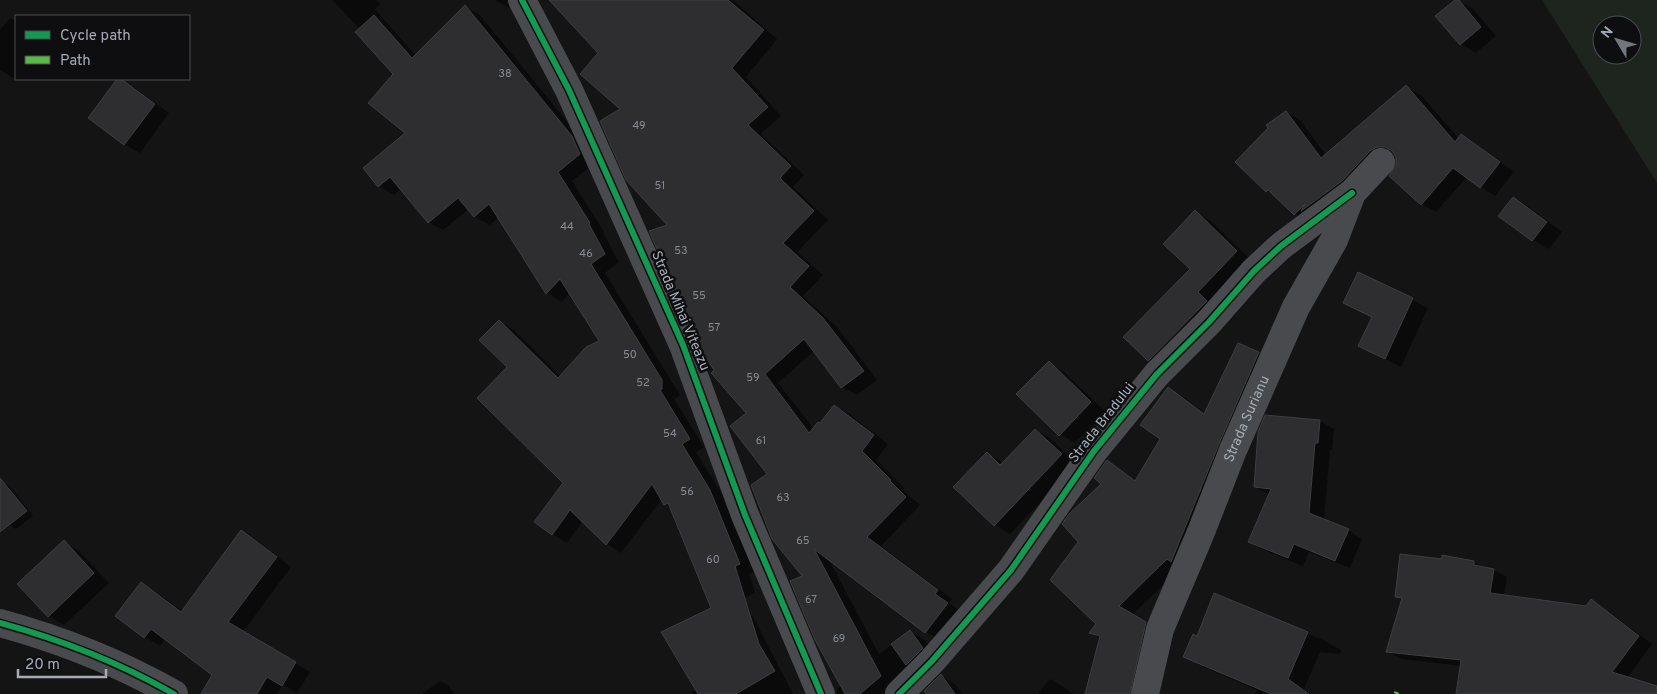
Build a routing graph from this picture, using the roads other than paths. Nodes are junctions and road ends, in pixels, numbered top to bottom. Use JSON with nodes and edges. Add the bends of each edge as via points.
{"nodes":[{"id":1,"x":522,"y":0,"type":"edge"},
{"id":2,"x":1381,"y":162,"type":"dead end"},
{"id":3,"x":1352,"y":192,"type":"junction"},
{"id":4,"x":0,"y":623,"type":"edge"},
{"id":5,"x":174,"y":694,"type":"edge"},
{"id":6,"x":821,"y":694,"type":"edge"},
{"id":7,"x":899,"y":694,"type":"edge"},
{"id":8,"x":1145,"y":694,"type":"edge"}],
"edges":[{"from":1,"to":6,"type":"street","name":"Strada Mihai Viteazu","via":[[569,90],[683,346],[745,515]]},
{"from":2,"to":3,"type":"street","name":"Strada Surianu"},
{"from":3,"to":7,"type":"street","name":"Strada Bradului","via":[[1274,252],[1158,374],[1094,451],[1011,570]]},
{"from":3,"to":8,"type":"street","name":"Strada Surianu","via":[[1334,240],[1296,307],[1232,450],[1160,629]]},
{"from":4,"to":5,"type":"street","via":[[101,657]]}]}
